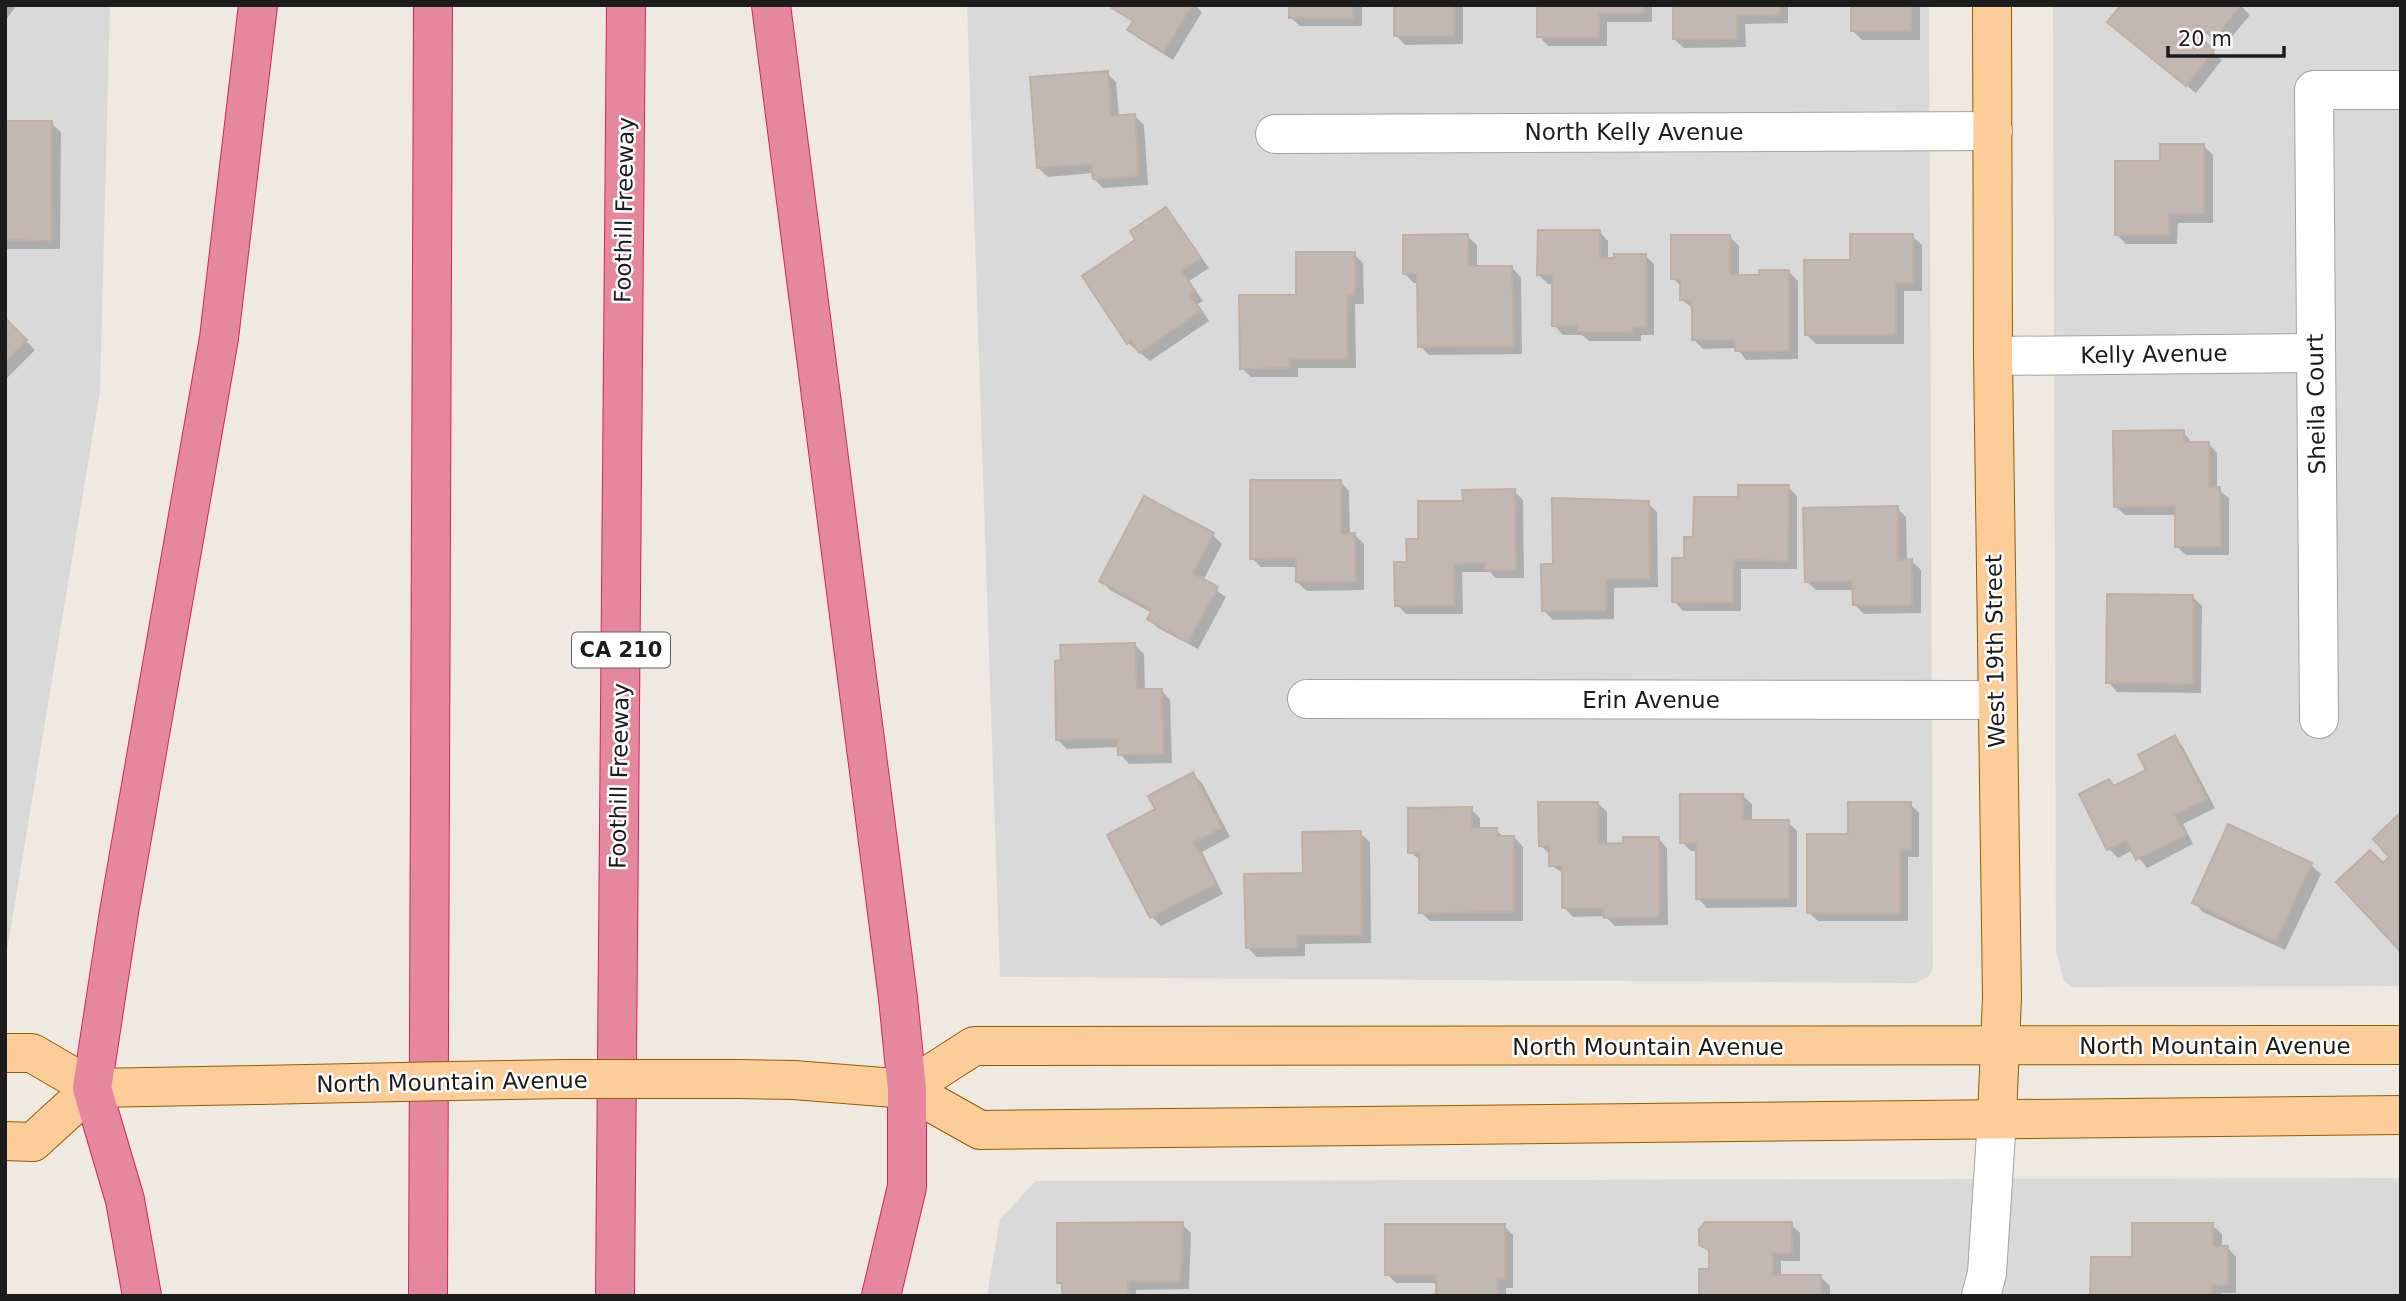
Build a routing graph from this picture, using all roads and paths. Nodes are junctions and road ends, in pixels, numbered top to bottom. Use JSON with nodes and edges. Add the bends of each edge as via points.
{"nodes":[{"id":1,"x":258,"y":5,"type":"edge"},
{"id":2,"x":433,"y":5,"type":"edge"},
{"id":3,"x":626,"y":5,"type":"edge"},
{"id":4,"x":771,"y":5,"type":"edge"},
{"id":5,"x":1992,"y":5,"type":"edge"},
{"id":6,"x":2401,"y":90,"type":"edge"},
{"id":7,"x":1993,"y":131,"type":"junction"},
{"id":8,"x":1275,"y":134,"type":"dead end"},
{"id":9,"x":2315,"y":353,"type":"junction"},
{"id":10,"x":1993,"y":356,"type":"junction"},
{"id":11,"x":1307,"y":699,"type":"dead end"},
{"id":12,"x":1996,"y":700,"type":"junction"},
{"id":13,"x":2319,"y":719,"type":"dead end"},
{"id":14,"x":2401,"y":1045,"type":"edge"},
{"id":15,"x":2001,"y":1047,"type":"junction"},
{"id":16,"x":5,"y":1054,"type":"edge"},
{"id":17,"x":93,"y":1088,"type":"junction"},
{"id":18,"x":907,"y":1089,"type":"junction"},
{"id":19,"x":2401,"y":1115,"type":"edge"},
{"id":20,"x":1997,"y":1118,"type":"junction"},
{"id":21,"x":5,"y":1141,"type":"edge"},
{"id":22,"x":142,"y":1296,"type":"edge"},
{"id":23,"x":428,"y":1296,"type":"edge"},
{"id":24,"x":615,"y":1296,"type":"edge"},
{"id":25,"x":881,"y":1296,"type":"edge"},
{"id":26,"x":1981,"y":1296,"type":"edge"}],
"edges":[{"from":1,"to":17,"type":"highway","via":[[219,338],[119,912]]},
{"from":2,"to":23,"type":"highway"},
{"from":3,"to":24,"type":"highway","name":"Foothill Freeway","number":"CA 210"},
{"from":4,"to":18,"type":"highway"},
{"from":5,"to":7,"type":"main road","name":"West 19th Street"},
{"from":6,"to":9,"type":"street","name":"Sheila Court","via":[[2314,90]]},
{"from":7,"to":8,"type":"street","name":"North Kelly Avenue"},
{"from":7,"to":10,"type":"main road","name":"West 19th Street"},
{"from":9,"to":10,"type":"street","name":"Kelly Avenue"},
{"from":9,"to":13,"type":"street","name":"Sheila Court"},
{"from":10,"to":12,"type":"main road","name":"West 19th Street"},
{"from":11,"to":12,"type":"street","name":"Erin Avenue"},
{"from":12,"to":15,"type":"main road","name":"West 19th Street"},
{"from":14,"to":15,"type":"main road","name":"North Mountain Avenue"},
{"from":15,"to":18,"type":"main road","name":"North Mountain Avenue","via":[[974,1046]]},
{"from":15,"to":20,"type":"main road","name":"West 19th Street"},
{"from":16,"to":17,"type":"main road","via":[[32,1053]]},
{"from":17,"to":18,"type":"main road","name":"North Mountain Avenue","bridge":true,"via":[[738,1079]]},
{"from":17,"to":21,"type":"main road","via":[[33,1142]]},
{"from":17,"to":22,"type":"highway","via":[[125,1200]]},
{"from":18,"to":20,"type":"main road","name":"North Mountain Avenue","via":[[980,1130]]},
{"from":18,"to":25,"type":"highway","via":[[907,1187]]},
{"from":19,"to":20,"type":"main road","name":"North Mountain Avenue"},
{"from":20,"to":26,"type":"street","name":"West 19th Street","via":[[1987,1273]]}]}
